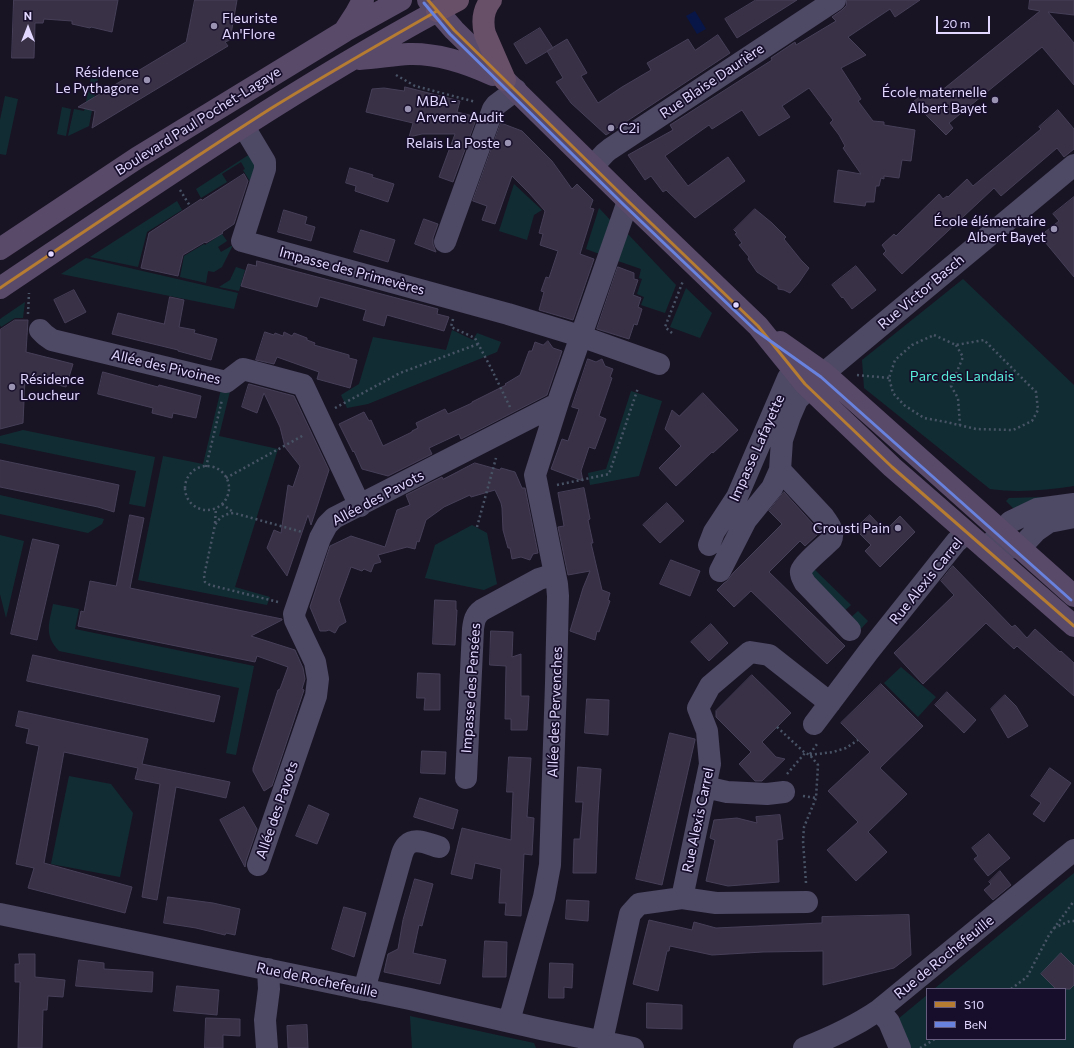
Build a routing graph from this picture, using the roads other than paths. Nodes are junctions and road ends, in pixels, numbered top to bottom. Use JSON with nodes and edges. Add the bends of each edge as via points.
{"nodes":[{"id":1,"x":363,"y":0,"type":"edge"},
{"id":2,"x":401,"y":0,"type":"edge"},
{"id":3,"x":458,"y":0,"type":"edge"},
{"id":4,"x":491,"y":0,"type":"edge"},
{"id":5,"x":835,"y":0,"type":"edge"},
{"id":6,"x":432,"y":5,"type":"edge"},
{"id":7,"x":345,"y":31,"type":"junction"},
{"id":8,"x":352,"y":60,"type":"junction"},
{"id":9,"x":511,"y":85,"type":"junction"},
{"id":10,"x":244,"y":127,"type":"junction"},
{"id":11,"x":1074,"y":165,"type":"edge"},
{"id":12,"x":593,"y":166,"type":"junction"},
{"id":13,"x":628,"y":201,"type":"junction"},
{"id":14,"x":445,"y":242,"type":"dead end"},
{"id":15,"x":2,"y":247,"type":"edge"},
{"id":16,"x":0,"y":288,"type":"edge"},
{"id":17,"x":758,"y":326,"type":"junction"},
{"id":18,"x":40,"y":330,"type":"dead end"},
{"id":19,"x":580,"y":336,"type":"junction"},
{"id":20,"x":659,"y":364,"type":"dead end"},
{"id":21,"x":795,"y":372,"type":"junction"},
{"id":22,"x":817,"y":381,"type":"junction"},
{"id":23,"x":557,"y":404,"type":"junction"},
{"id":24,"x":780,"y":470,"type":"junction"},
{"id":25,"x":1074,"y":504,"type":"edge"},
{"id":26,"x":360,"y":506,"type":"junction"},
{"id":27,"x":1074,"y":517,"type":"edge"},
{"id":28,"x":1002,"y":531,"type":"junction"},
{"id":29,"x":966,"y":533,"type":"junction"},
{"id":30,"x":709,"y":545,"type":"dead end"},
{"id":31,"x":1021,"y":547,"type":"junction"},
{"id":32,"x":986,"y":549,"type":"junction"},
{"id":33,"x":720,"y":571,"type":"dead end"},
{"id":34,"x":555,"y":574,"type":"junction"},
{"id":35,"x":1074,"y":596,"type":"edge"},
{"id":36,"x":1074,"y":626,"type":"edge"},
{"id":37,"x":850,"y":630,"type":"dead end"},
{"id":38,"x":830,"y":703,"type":"junction"},
{"id":39,"x":814,"y":724,"type":"dead end"},
{"id":40,"x":466,"y":778,"type":"dead end"},
{"id":41,"x":706,"y":787,"type":"junction"},
{"id":42,"x":784,"y":792,"type":"dead end"},
{"id":43,"x":439,"y":847,"type":"dead end"},
{"id":44,"x":1074,"y":850,"type":"edge"},
{"id":45,"x":258,"y":865,"type":"dead end"},
{"id":46,"x":682,"y":898,"type":"junction"},
{"id":47,"x":807,"y":902,"type":"road end"},
{"id":48,"x":0,"y":914,"type":"edge"},
{"id":49,"x":268,"y":969,"type":"junction"},
{"id":50,"x":364,"y":990,"type":"junction"},
{"id":51,"x":880,"y":1010,"type":"junction"},
{"id":52,"x":510,"y":1021,"type":"junction"},
{"id":53,"x":552,"y":1039,"type":"edge"},
{"id":54,"x":602,"y":1041,"type":"junction"},
{"id":55,"x":267,"y":1048,"type":"edge"},
{"id":56,"x":633,"y":1048,"type":"edge"},
{"id":57,"x":804,"y":1048,"type":"edge"},
{"id":58,"x":900,"y":1048,"type":"edge"}],
"edges":[{"from":1,"to":7,"type":"main road"},
{"from":2,"to":7,"type":"main road","name":"Boulevard Paul Pochet-Lagaye"},
{"from":3,"to":6,"type":"highway"},
{"from":4,"to":9,"type":"highway","via":[[484,13],[484,34]]},
{"from":5,"to":12,"type":"street","name":"Rue Blaise Daurière","via":[[604,153]]},
{"from":6,"to":8,"type":"main road","name":"Boulevard Paul Pochet-Lagaye","via":[[408,26]]},
{"from":6,"to":9,"type":"main road"},
{"from":7,"to":15,"type":"main road","name":"Boulevard Paul Pochet-Lagaye","via":[[137,158]]},
{"from":8,"to":9,"type":"main road","via":[[410,54],[430,55],[472,65]]},
{"from":8,"to":10,"type":"main road","name":"Boulevard Paul Pochet-Lagaye"},
{"from":9,"to":12,"type":"main road"},
{"from":9,"to":14,"type":"street","via":[[493,109]]},
{"from":10,"to":16,"type":"main road","name":"Boulevard Paul Pochet-Lagaye"},
{"from":10,"to":19,"type":"street","name":"Impasse des Primevères","via":[[271,160],[265,169],[242,240],[459,300],[510,307]]},
{"from":11,"to":22,"type":"street","name":"Rue Victor Basch"},
{"from":12,"to":13,"type":"main road"},
{"from":13,"to":17,"type":"main road"},
{"from":13,"to":19,"type":"street"},
{"from":17,"to":21,"type":"main road"},
{"from":17,"to":22,"type":"main road"},
{"from":18,"to":26,"type":"street","name":"Allée des Pivoines","via":[[52,340],[226,382],[243,369],[303,385]]},
{"from":19,"to":20,"type":"street","name":"Impasse des Primevères"},
{"from":19,"to":23,"type":"street"},
{"from":21,"to":22,"type":"street"},
{"from":21,"to":30,"type":"street","name":"Impasse Lafayette","via":[[788,378],[736,497],[714,532]]},
{"from":22,"to":24,"type":"street","name":"Rue Victor Basch","via":[[797,400],[790,416],[782,440]]},
{"from":22,"to":28,"type":"main road"},
{"from":22,"to":29,"type":"main road","via":[[892,467]]},
{"from":23,"to":26,"type":"street","name":"Allée des Pavots"},
{"from":23,"to":34,"type":"street","name":"Allée des Pervenches","via":[[535,475]]},
{"from":24,"to":33,"type":"street","via":[[772,488],[746,520]]},
{"from":24,"to":37,"type":"street","via":[[823,516],[832,530],[831,540],[806,564],[801,571],[801,577]]},
{"from":25,"to":28,"type":"street","via":[[1037,509],[1010,522]]},
{"from":26,"to":45,"type":"street","name":"Allée des Pavots","via":[[334,518],[327,525],[295,607],[295,620],[314,662],[318,680],[316,696]]},
{"from":27,"to":31,"type":"street","via":[[1049,522]]},
{"from":28,"to":31,"type":"main road"},
{"from":28,"to":32,"type":"street"},
{"from":29,"to":32,"type":"main road"},
{"from":29,"to":38,"type":"street","name":"Rue Alexis Carrel","via":[[956,542]]},
{"from":31,"to":32,"type":"street"},
{"from":31,"to":35,"type":"main road"},
{"from":32,"to":36,"type":"main road"},
{"from":34,"to":40,"type":"street","name":"Impasse des Pensées","via":[[539,579],[476,615],[472,629]]},
{"from":34,"to":52,"type":"street","name":"Allée des Pervenches","via":[[558,596],[550,865],[544,898]]},
{"from":38,"to":39,"type":"street"},
{"from":38,"to":41,"type":"street","name":"Rue Alexis Carrel","via":[[769,655],[750,652],[710,686],[698,708],[707,731],[710,764]]},
{"from":41,"to":42,"type":"street","via":[[727,792]]},
{"from":41,"to":46,"type":"street","name":"Rue Alexis Carrel"},
{"from":43,"to":50,"type":"street","via":[[418,841],[406,845]]},
{"from":44,"to":51,"type":"street","name":"Rue de Rochefeuille"},
{"from":46,"to":47,"type":"street","via":[[716,904]]},
{"from":46,"to":54,"type":"street","via":[[639,904],[630,914]]},
{"from":48,"to":49,"type":"street","name":"Rue de Rochefeuille"},
{"from":49,"to":50,"type":"street","name":"Rue de Rochefeuille"},
{"from":49,"to":55,"type":"street","via":[[269,989],[265,1020]]},
{"from":50,"to":52,"type":"street","name":"Rue de Rochefeuille"},
{"from":51,"to":57,"type":"street","name":"Rue de Rochefeuille","via":[[844,1031]]},
{"from":51,"to":58,"type":"street","via":[[889,1022]]},
{"from":52,"to":53,"type":"street","name":"Rue de Rochefeuille"},
{"from":53,"to":54,"type":"street","name":"Rue de Rochefeuille"},
{"from":54,"to":56,"type":"street","name":"Rue de Rochefeuille"}]}
